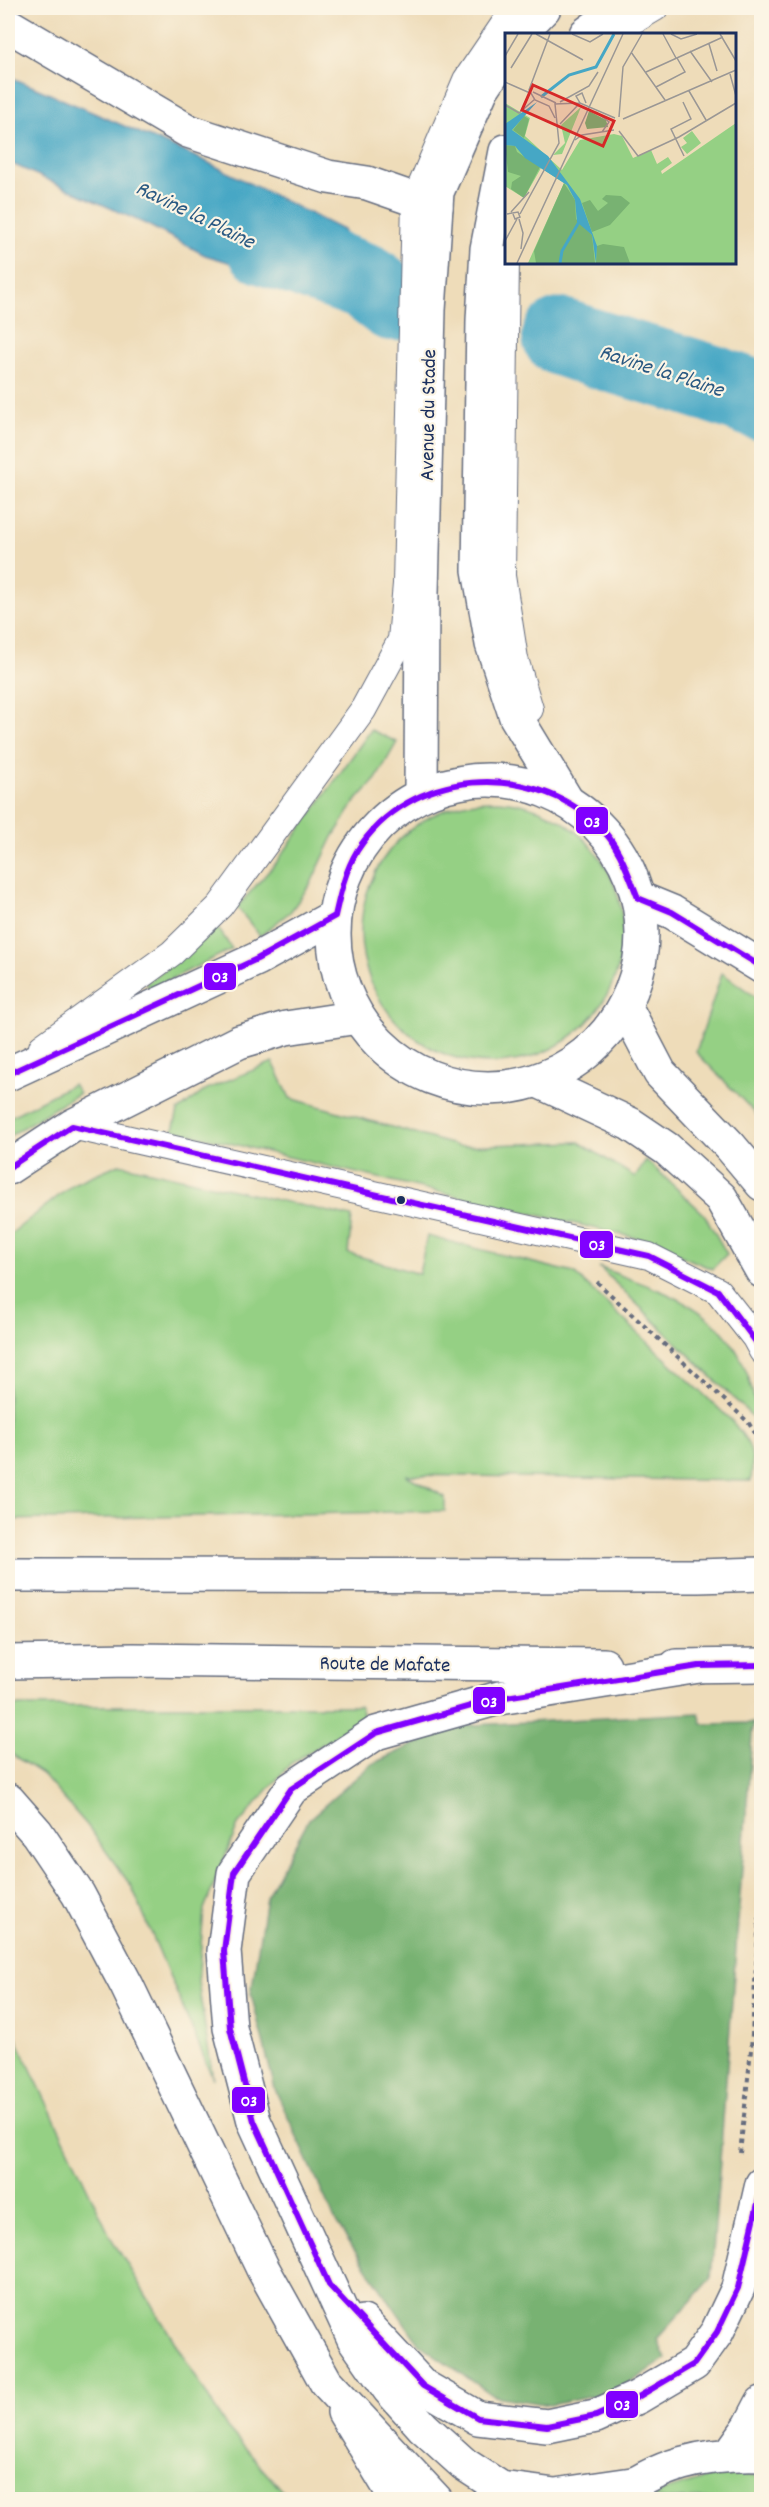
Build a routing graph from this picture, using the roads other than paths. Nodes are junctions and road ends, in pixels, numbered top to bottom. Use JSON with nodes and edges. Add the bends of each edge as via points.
{"nodes":[{"id":1,"x":621,"y":8,"type":"edge"},
{"id":2,"x":655,"y":8,"type":"edge"},
{"id":3,"x":8,"y":25,"type":"edge"},
{"id":4,"x":587,"y":33,"type":"edge"},
{"id":5,"x":613,"y":33,"type":"edge"},
{"id":6,"x":505,"y":40,"type":"edge"},
{"id":7,"x":505,"y":50,"type":"edge"},
{"id":8,"x":505,"y":161,"type":"edge"},
{"id":9,"x":425,"y":203,"type":"junction"},
{"id":10,"x":507,"y":264,"type":"edge"},
{"id":11,"x":422,"y":794,"type":"junction"},
{"id":12,"x":567,"y":801,"type":"junction"},
{"id":13,"x":638,"y":898,"type":"junction"},
{"id":14,"x":335,"y":916,"type":"junction"},
{"id":15,"x":762,"y":967,"type":"edge"},
{"id":16,"x":625,"y":1006,"type":"junction"},
{"id":17,"x":358,"y":1017,"type":"junction"},
{"id":18,"x":8,"y":1073,"type":"edge"},
{"id":19,"x":538,"y":1081,"type":"junction"},
{"id":20,"x":72,"y":1126,"type":"junction"},
{"id":21,"x":8,"y":1168,"type":"edge"},
{"id":22,"x":762,"y":1184,"type":"edge"},
{"id":23,"x":762,"y":1271,"type":"edge"},
{"id":24,"x":762,"y":1351,"type":"edge"},
{"id":25,"x":762,"y":1574,"type":"edge"},
{"id":26,"x":8,"y":1575,"type":"edge"},
{"id":27,"x":8,"y":1662,"type":"edge"},
{"id":28,"x":762,"y":1665,"type":"edge"},
{"id":29,"x":699,"y":1666,"type":"junction"},
{"id":30,"x":8,"y":1800,"type":"edge"},
{"id":31,"x":750,"y":2174,"type":"edge"},
{"id":32,"x":329,"y":2285,"type":"junction"},
{"id":33,"x":326,"y":2382,"type":"junction"},
{"id":34,"x":762,"y":2403,"type":"edge"},
{"id":35,"x":730,"y":2454,"type":"junction"},
{"id":36,"x":762,"y":2455,"type":"edge"},
{"id":37,"x":622,"y":2492,"type":"edge"},
{"id":38,"x":397,"y":2499,"type":"edge"},
{"id":39,"x":436,"y":2499,"type":"edge"}],
"edges":[{"from":1,"to":4,"type":"main road"},
{"from":2,"to":5,"type":"lane"},
{"from":3,"to":9,"type":"main road","via":[[188,130],[328,177],[367,183]]},
{"from":6,"to":9,"type":"lane","via":[[466,80]]},
{"from":7,"to":9,"type":"main road","name":"Avenue du Stade","via":[[482,89],[437,192]]},
{"from":8,"to":12,"type":"main road","via":[[487,249],[479,570],[492,644],[516,717]]},
{"from":9,"to":11,"type":"main road","name":"Avenue du Stade","via":[[429,309],[422,582]]},
{"from":9,"to":18,"type":"lane","via":[[401,640],[363,710],[220,906],[172,953]]},
{"from":10,"to":12,"type":"lane","via":[[502,576],[515,659],[530,711]]},
{"from":11,"to":12,"type":"main road","via":[[457,782],[495,779],[532,786]]},
{"from":11,"to":14,"type":"main road","via":[[389,815],[362,844],[344,878]]},
{"from":12,"to":13,"type":"main road","via":[[599,826],[623,860]]},
{"from":13,"to":15,"type":"main road","via":[[672,912]]},
{"from":13,"to":16,"type":"main road","via":[[642,934],[638,971]]},
{"from":14,"to":17,"type":"main road","via":[[334,951],[343,985]]},
{"from":14,"to":18,"type":"main road","via":[[257,959]]},
{"from":16,"to":19,"type":"main road","via":[[603,1038],[573,1064]]},
{"from":16,"to":22,"type":"main road","via":[[660,1073]]},
{"from":17,"to":19,"type":"main road","via":[[385,1048],[418,1072],[457,1085],[498,1089]]},
{"from":17,"to":20,"type":"main road","via":[[286,1028],[239,1042]]},
{"from":19,"to":23,"type":"main road","via":[[630,1124],[667,1149],[721,1198]]},
{"from":20,"to":21,"type":"main road"},
{"from":20,"to":24,"type":"lane","via":[[650,1256],[718,1291]]},
{"from":25,"to":26,"type":"main road"},
{"from":27,"to":29,"type":"main road","name":"Route de Mafate"},
{"from":28,"to":29,"type":"main road","name":"Route de Mafate"},
{"from":29,"to":32,"type":"main road","via":[[499,1698],[376,1733],[291,1790],[234,1873],[224,1951],[231,2028],[254,2121]]},
{"from":30,"to":33,"type":"main road","via":[[37,1833],[78,1894],[127,1986],[263,2269]]},
{"from":31,"to":32,"type":"main road","via":[[738,2288],[711,2340],[694,2364],[596,2416],[547,2426],[478,2418],[423,2386]]},
{"from":32,"to":37,"type":"main road","via":[[354,2339],[389,2389],[464,2464],[501,2488],[555,2495]]},
{"from":33,"to":38,"type":"main road"},
{"from":33,"to":39,"type":"main road"},
{"from":34,"to":35,"type":"main road"},
{"from":35,"to":36,"type":"main road"},
{"from":35,"to":37,"type":"main road","via":[[663,2468]]}]}
